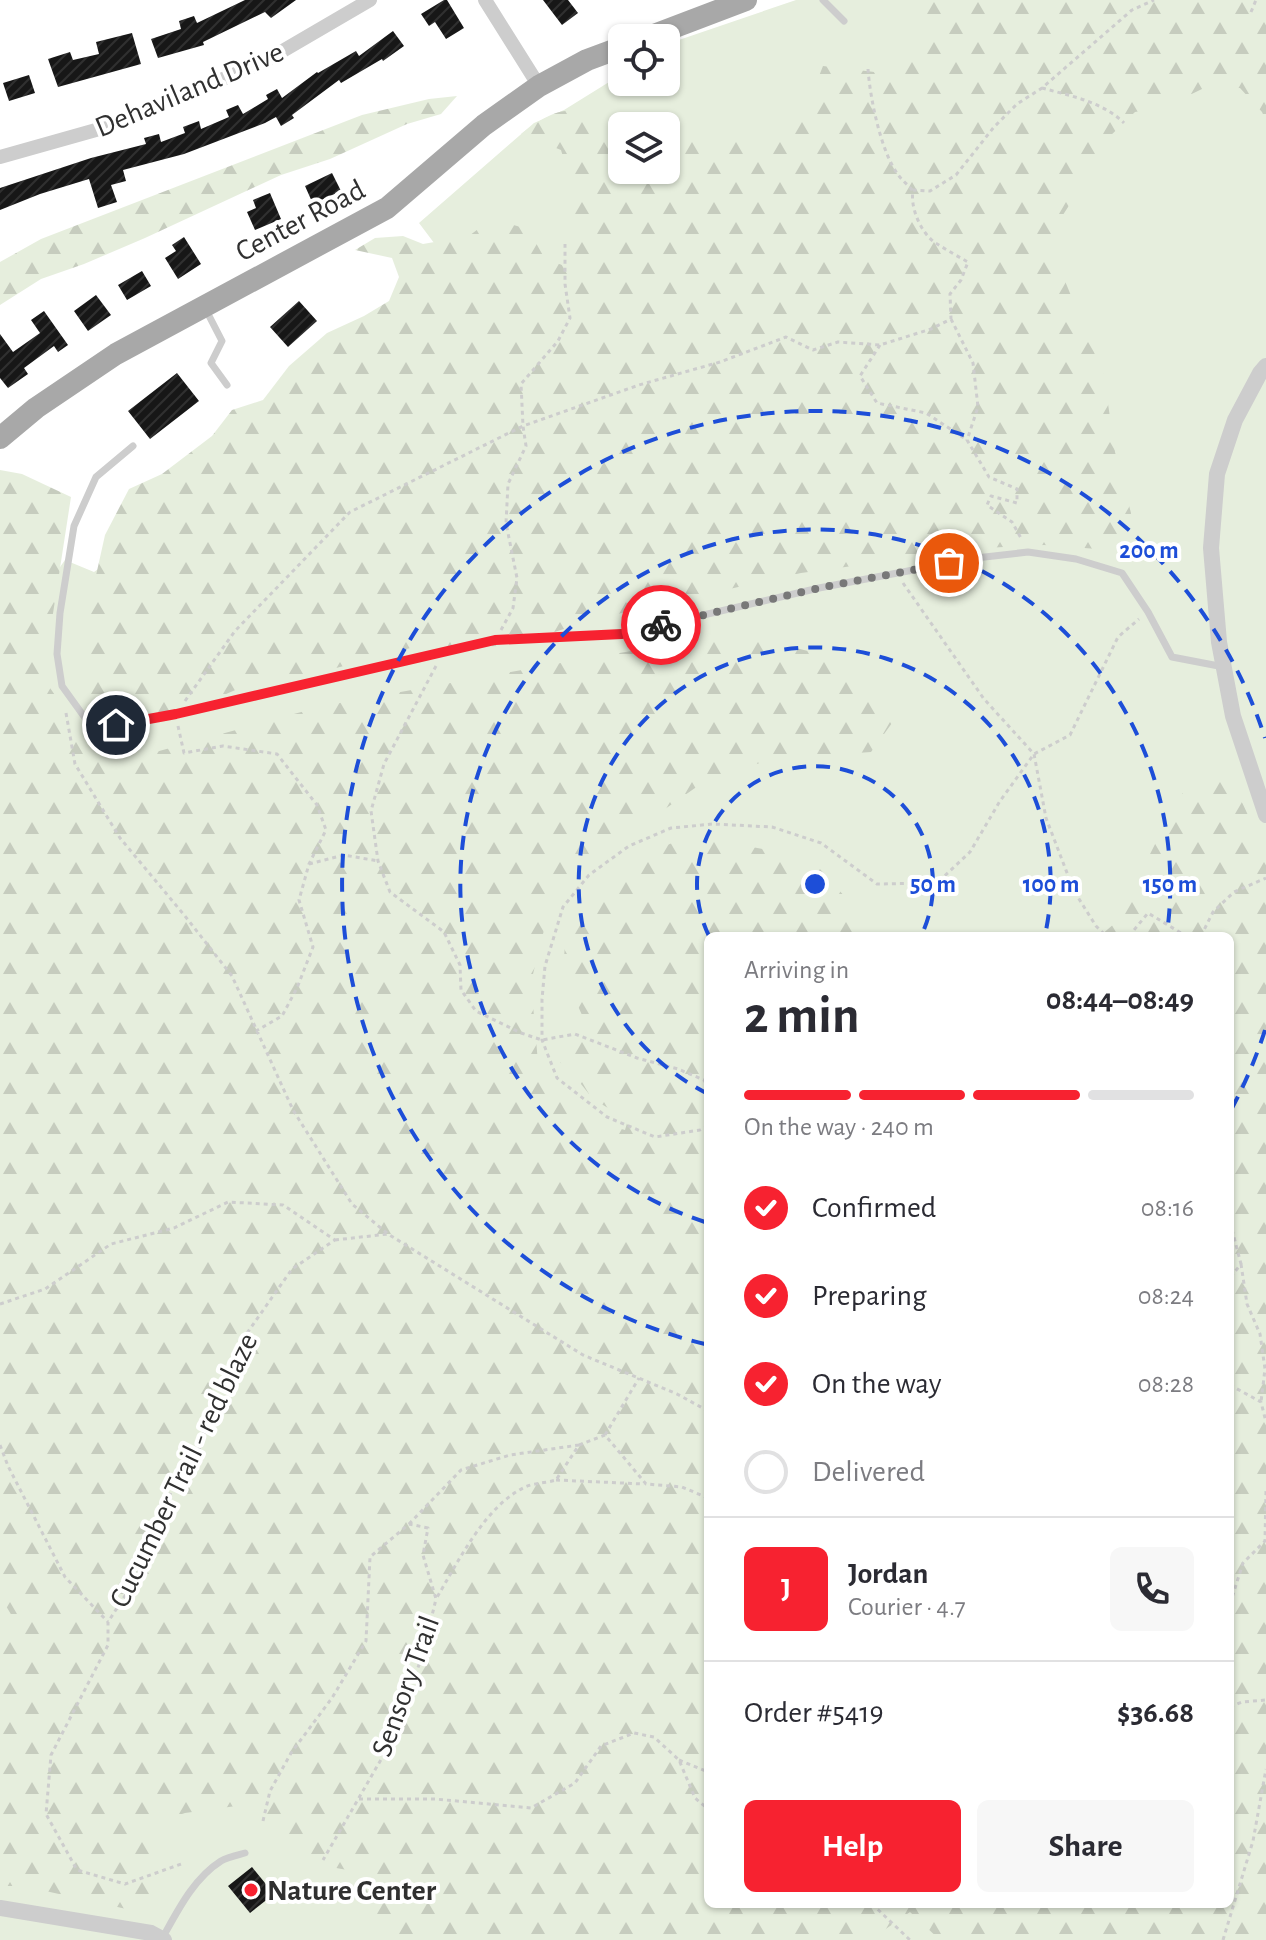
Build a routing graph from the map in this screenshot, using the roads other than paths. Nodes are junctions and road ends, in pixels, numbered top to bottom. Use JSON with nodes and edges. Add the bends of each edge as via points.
{"nodes":[{"id":1,"x":370,"y":0,"type":"edge"},
{"id":2,"x":485,"y":0,"type":"edge"},
{"id":3,"x":746,"y":0,"type":"edge"},
{"id":4,"x":823,"y":0,"type":"edge"},
{"id":5,"x":844,"y":21,"type":"dead end"},
{"id":6,"x":680,"y":25,"type":"edge"},
{"id":7,"x":608,"y":52,"type":"edge"},
{"id":8,"x":539,"y":86,"type":"junction"},
{"id":9,"x":0,"y":157,"type":"edge"},
{"id":10,"x":204,"y":306,"type":"junction"},
{"id":11,"x":1266,"y":366,"type":"edge"},
{"id":12,"x":227,"y":385,"type":"dead end"},
{"id":13,"x":0,"y":438,"type":"edge"},
{"id":14,"x":133,"y":446,"type":"dead end"},
{"id":15,"x":1224,"y":667,"type":"junction"},
{"id":16,"x":1266,"y":815,"type":"edge"},
{"id":17,"x":245,"y":1853,"type":"dead end"},
{"id":18,"x":0,"y":1908,"type":"edge"},
{"id":19,"x":163,"y":1940,"type":"edge"}],
"edges":[{"from":1,"to":9,"type":"street","name":"Dehaviland Drive","via":[[262,63],[103,128]]},
{"from":2,"to":8,"type":"street"},
{"from":3,"to":6,"type":"main road"},
{"from":4,"to":5,"type":"lane"},
{"from":7,"to":8,"type":"main road","name":"Center Road"},
{"from":8,"to":10,"type":"main road","name":"Center Road","via":[[484,125],[387,208]]},
{"from":10,"to":12,"type":"lane","via":[[222,341],[211,363]]},
{"from":10,"to":13,"type":"main road","name":"Center Road","via":[[116,354]]},
{"from":11,"to":15,"type":"street","via":[[1235,420],[1217,474],[1211,548]]},
{"from":14,"to":15,"type":"lane","via":[[96,477],[74,526],[57,654],[62,686],[88,722],[116,725],[176,714],[495,640],[622,634],[819,588],[1028,552],[1122,573],[1172,657]]},
{"from":15,"to":16,"type":"street","via":[[1233,716]]},
{"from":17,"to":19,"type":"lane","via":[[222,1861],[200,1879]]},
{"from":18,"to":19,"type":"street","via":[[151,1933]]}]}
